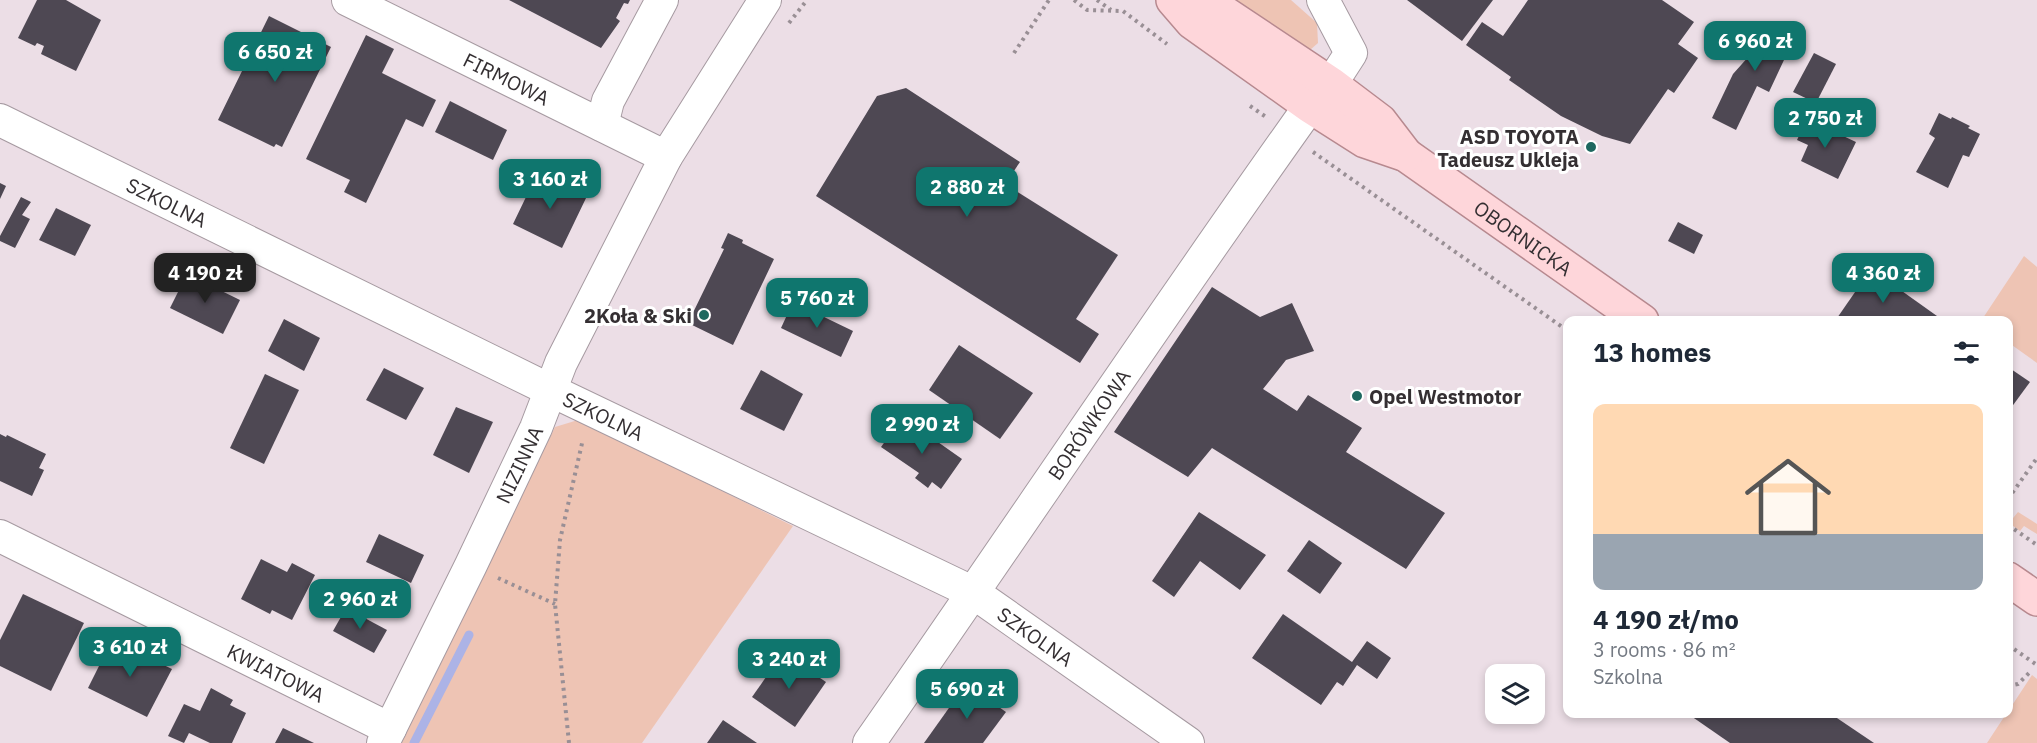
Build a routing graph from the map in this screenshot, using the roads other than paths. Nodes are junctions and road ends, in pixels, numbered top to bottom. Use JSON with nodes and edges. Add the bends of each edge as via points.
{"nodes":[{"id":1,"x":348,"y":0,"type":"edge"},
{"id":2,"x":662,"y":0,"type":"edge"},
{"id":3,"x":765,"y":0,"type":"edge"},
{"id":4,"x":1173,"y":0,"type":"edge"},
{"id":5,"x":1200,"y":0,"type":"edge"},
{"id":6,"x":1323,"y":0,"type":"edge"},
{"id":7,"x":1321,"y":95,"type":"junction"},
{"id":8,"x":0,"y":120,"type":"edge"},
{"id":9,"x":602,"y":125,"type":"junction"},
{"id":10,"x":666,"y":156,"type":"junction"},
{"id":11,"x":1635,"y":316,"type":"edge"},
{"id":12,"x":552,"y":391,"type":"junction"},
{"id":13,"x":0,"y":536,"type":"edge"},
{"id":14,"x":2013,"y":582,"type":"edge"},
{"id":15,"x":974,"y":593,"type":"junction"},
{"id":16,"x":2037,"y":599,"type":"edge"},
{"id":17,"x":386,"y":736,"type":"edge"},
{"id":18,"x":869,"y":743,"type":"edge"},
{"id":19,"x":1188,"y":743,"type":"edge"}],
"edges":[{"from":1,"to":9,"type":"street","name":"FIRMOWA"},
{"from":2,"to":9,"type":"street","via":[[608,101]]},
{"from":3,"to":10,"type":"street","name":"NIZINNA"},
{"from":4,"to":7,"type":"main road","name":"OBORNICKA","via":[[1192,22]]},
{"from":5,"to":7,"type":"main road","name":"OBORNICKA","via":[[1208,2]]},
{"from":6,"to":7,"type":"street","name":"BORÓWKOWA","via":[[1351,53]]},
{"from":7,"to":11,"type":"main road","name":"OBORNICKA","via":[[1380,121],[1406,155]]},
{"from":7,"to":15,"type":"street","name":"BORÓWKOWA","via":[[1290,135],[1225,246]]},
{"from":8,"to":12,"type":"street","name":"SZKOLNA"},
{"from":9,"to":10,"type":"street","name":"FIRMOWA"},
{"from":10,"to":12,"type":"street","name":"NIZINNA","via":[[561,363]]},
{"from":12,"to":15,"type":"street","name":"SZKOLNA"},
{"from":12,"to":17,"type":"street","name":"NIZINNA"},
{"from":13,"to":17,"type":"street","name":"KWIATOWA"},
{"from":14,"to":16,"type":"main road"},
{"from":15,"to":18,"type":"street","name":"BORÓWKOWA"},
{"from":15,"to":19,"type":"street","name":"SZKOLNA"}]}
